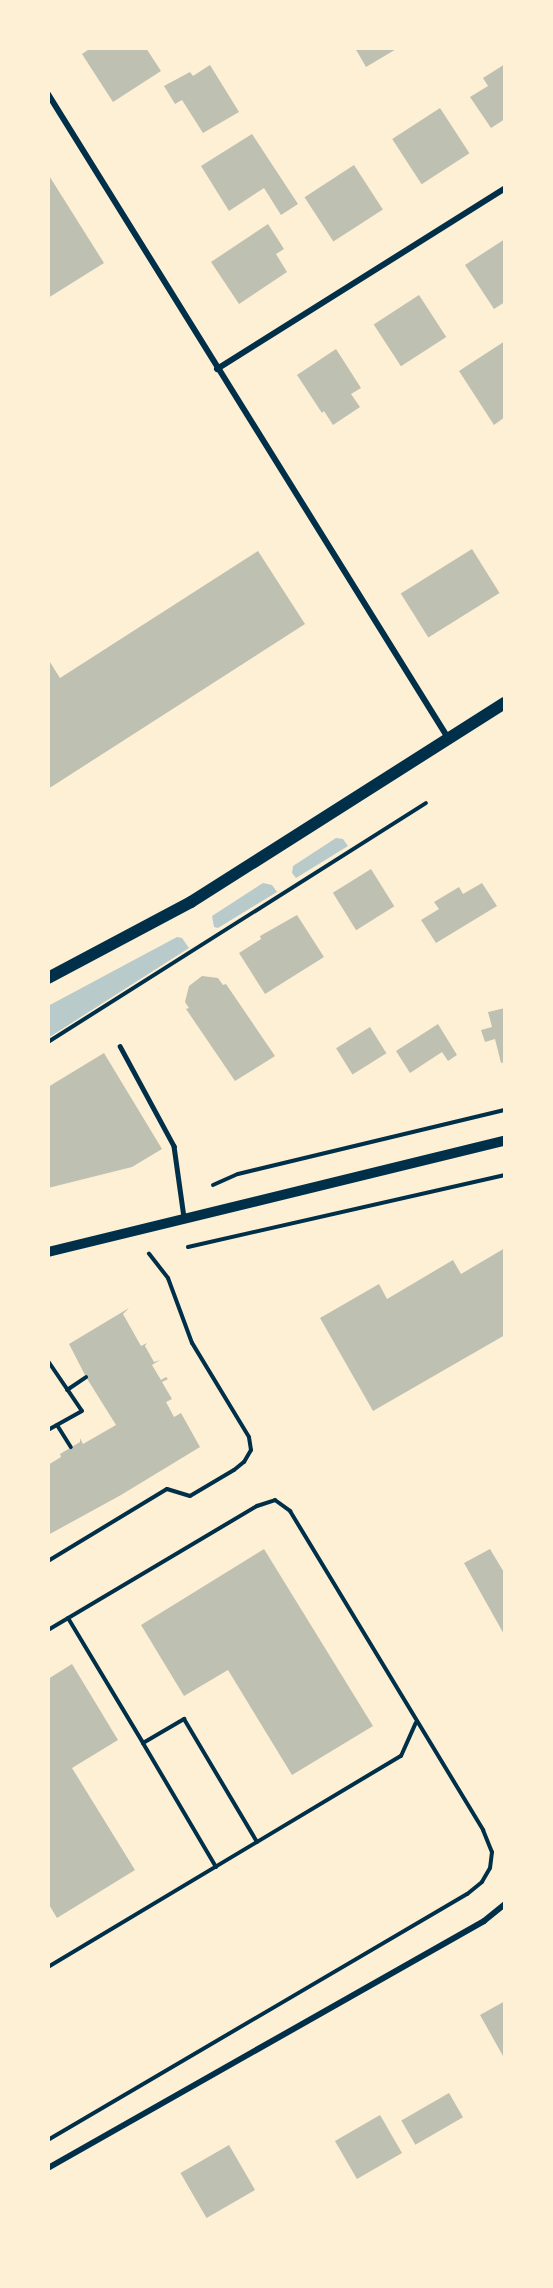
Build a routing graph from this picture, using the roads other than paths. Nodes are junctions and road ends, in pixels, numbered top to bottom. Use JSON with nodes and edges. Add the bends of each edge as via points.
{"nodes":[{"id":1,"x":48,"y":94,"type":"edge"},
{"id":2,"x":505,"y":188,"type":"edge"},
{"id":3,"x":217,"y":369,"type":"junction"},
{"id":4,"x":505,"y":703,"type":"edge"},
{"id":5,"x":448,"y":738,"type":"junction"},
{"id":6,"x":48,"y":978,"type":"edge"},
{"id":7,"x":120,"y":1046,"type":"dead end"},
{"id":8,"x":505,"y":1141,"type":"edge"},
{"id":9,"x":184,"y":1217,"type":"junction"},
{"id":10,"x":48,"y":1252,"type":"edge"},
{"id":11,"x":505,"y":1904,"type":"edge"},
{"id":12,"x":48,"y":2168,"type":"edge"}],
"edges":[{"from":1,"to":3,"type":"street"},
{"from":2,"to":3,"type":"street"},
{"from":3,"to":5,"type":"street"},
{"from":4,"to":5,"type":"main road"},
{"from":5,"to":6,"type":"main road","via":[[191,902]]},
{"from":7,"to":9,"type":"lane","via":[[174,1146]]},
{"from":8,"to":9,"type":"street"},
{"from":9,"to":10,"type":"street"},
{"from":11,"to":12,"type":"street","via":[[484,1921]]}]}
